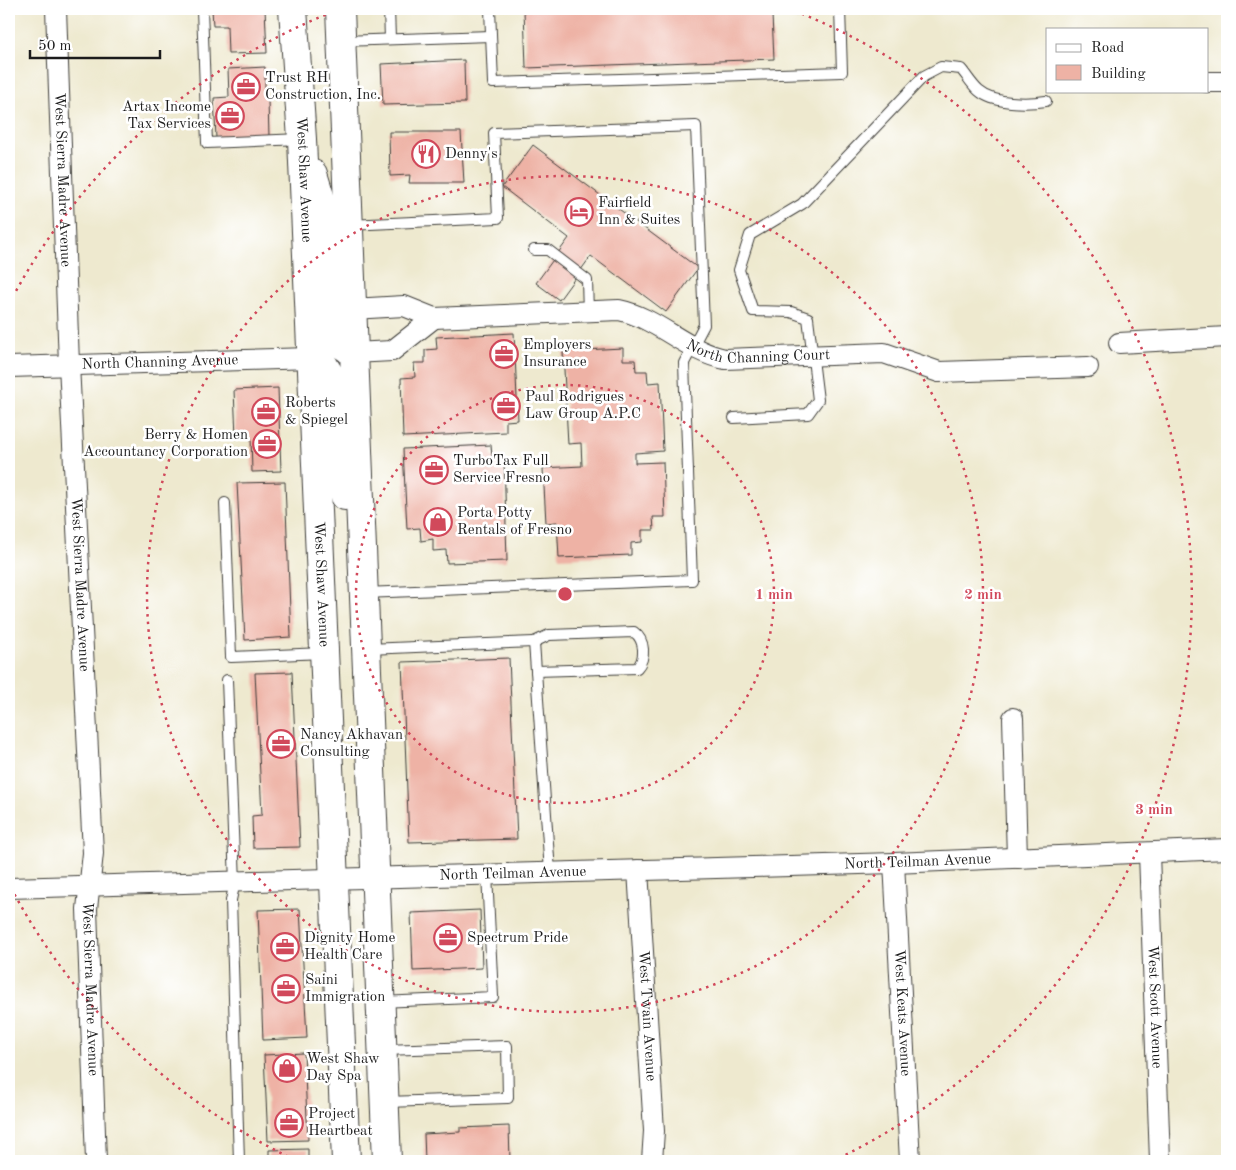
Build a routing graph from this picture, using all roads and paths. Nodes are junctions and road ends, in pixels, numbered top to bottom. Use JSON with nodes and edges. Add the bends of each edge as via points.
{"nodes":[{"id":1,"x":56,"y":9,"type":"edge"},
{"id":2,"x":202,"y":9,"type":"edge"},
{"id":3,"x":292,"y":9,"type":"edge"},
{"id":4,"x":340,"y":9,"type":"edge"},
{"id":5,"x":389,"y":9,"type":"edge"},
{"id":6,"x":490,"y":9,"type":"edge"},
{"id":7,"x":840,"y":9,"type":"edge"},
{"id":8,"x":491,"y":36,"type":"junction"},
{"id":9,"x":390,"y":39,"type":"junction"},
{"id":10,"x":342,"y":41,"type":"junction"},
{"id":11,"x":1208,"y":82,"type":"edge"},
{"id":12,"x":1227,"y":82,"type":"edge"},
{"id":13,"x":1046,"y":101,"type":"dead end"},
{"id":14,"x":302,"y":139,"type":"junction"},
{"id":15,"x":348,"y":225,"type":"junction"},
{"id":16,"x":534,"y":250,"type":"dead end"},
{"id":17,"x":352,"y":309,"type":"junction"},
{"id":18,"x":588,"y":312,"type":"junction"},
{"id":19,"x":434,"y":318,"type":"junction"},
{"id":20,"x":1227,"y":337,"type":"edge"},
{"id":21,"x":1119,"y":343,"type":"dead end"},
{"id":22,"x":692,"y":345,"type":"junction"},
{"id":23,"x":354,"y":353,"type":"junction"},
{"id":24,"x":814,"y":356,"type":"junction"},
{"id":25,"x":311,"y":358,"type":"junction"},
{"id":26,"x":70,"y":364,"type":"junction"},
{"id":27,"x":9,"y":367,"type":"edge"},
{"id":28,"x":1088,"y":367,"type":"dead end"},
{"id":29,"x":734,"y":418,"type":"dead end"},
{"id":30,"x":224,"y":503,"type":"dead end"},
{"id":31,"x":360,"y":530,"type":"junction"},
{"id":32,"x":363,"y":593,"type":"junction"},
{"id":33,"x":534,"y":642,"type":"junction"},
{"id":34,"x":365,"y":649,"type":"junction"},
{"id":35,"x":324,"y":653,"type":"junction"},
{"id":36,"x":536,"y":671,"type":"junction"},
{"id":37,"x":227,"y":680,"type":"dead end"},
{"id":38,"x":1013,"y":718,"type":"dead end"},
{"id":39,"x":1227,"y":849,"type":"edge"},
{"id":40,"x":1149,"y":853,"type":"junction"},
{"id":41,"x":1017,"y":858,"type":"junction"},
{"id":42,"x":894,"y":863,"type":"junction"},
{"id":43,"x":638,"y":870,"type":"junction"},
{"id":44,"x":550,"y":872,"type":"junction"},
{"id":45,"x":487,"y":874,"type":"junction"},
{"id":46,"x":375,"y":876,"type":"junction"},
{"id":47,"x":334,"y":878,"type":"junction"},
{"id":48,"x":235,"y":882,"type":"junction"},
{"id":49,"x":89,"y":885,"type":"junction"},
{"id":50,"x":9,"y":888,"type":"edge"},
{"id":51,"x":380,"y":1002,"type":"junction"},
{"id":52,"x":382,"y":1050,"type":"junction"},
{"id":53,"x":385,"y":1102,"type":"junction"},
{"id":54,"x":96,"y":1161,"type":"edge"},
{"id":55,"x":239,"y":1161,"type":"edge"},
{"id":56,"x":346,"y":1161,"type":"edge"},
{"id":57,"x":387,"y":1161,"type":"edge"},
{"id":58,"x":652,"y":1161,"type":"edge"},
{"id":59,"x":910,"y":1161,"type":"edge"},
{"id":60,"x":1160,"y":1161,"type":"edge"}],
"edges":[{"from":1,"to":26,"type":"street","name":"West Sierra Madre Avenue"},
{"from":2,"to":14,"type":"lane","via":[[207,143]]},
{"from":3,"to":14,"type":"main road","name":"West Shaw Avenue"},
{"from":4,"to":10,"type":"main road"},
{"from":5,"to":9,"type":"lane"},
{"from":6,"to":8,"type":"lane"},
{"from":7,"to":8,"type":"lane","via":[[842,72],[492,83]]},
{"from":8,"to":9,"type":"lane"},
{"from":9,"to":10,"type":"lane"},
{"from":10,"to":15,"type":"main road"},
{"from":11,"to":12,"type":"street"},
{"from":13,"to":24,"type":"lane","via":[[998,100],[979,92],[961,69],[941,67],[924,76],[802,204],[750,235],[739,270],[753,311],[791,312],[808,318]]},
{"from":14,"to":23,"type":"main road","via":[[328,222],[335,340]]},
{"from":14,"to":25,"type":"main road","name":"West Shaw Avenue"},
{"from":15,"to":17,"type":"main road"},
{"from":15,"to":22,"type":"lane","via":[[498,218],[494,133],[696,126],[704,325]]},
{"from":16,"to":18,"type":"lane","via":[[548,250],[587,280]]},
{"from":17,"to":19,"type":"street","name":"North Channing Court","via":[[404,306]]},
{"from":17,"to":23,"type":"main road"},
{"from":18,"to":19,"type":"street","name":"North Channing Court"},
{"from":18,"to":22,"type":"street","name":"North Channing Court","via":[[619,310],[632,313]]},
{"from":19,"to":23,"type":"street","via":[[392,351]]},
{"from":20,"to":21,"type":"street"},
{"from":22,"to":24,"type":"street","name":"North Channing Court","via":[[725,359]]},
{"from":22,"to":32,"type":"lane","via":[[684,364],[692,580]]},
{"from":23,"to":31,"type":"main road"},
{"from":24,"to":28,"type":"street","name":"North Channing Court","via":[[884,353],[939,372]]},
{"from":24,"to":29,"type":"lane","via":[[818,400],[808,414]]},
{"from":25,"to":26,"type":"street","name":"North Channing Avenue"},
{"from":25,"to":31,"type":"main road","via":[[322,362],[331,377],[340,476]]},
{"from":25,"to":35,"type":"main road","name":"West Shaw Avenue"},
{"from":26,"to":27,"type":"street","name":"North Channing Avenue"},
{"from":26,"to":49,"type":"street","name":"West Sierra Madre Avenue","via":[[93,853]]},
{"from":30,"to":35,"type":"lane","via":[[231,657]]},
{"from":31,"to":32,"type":"main road"},
{"from":32,"to":34,"type":"main road"},
{"from":33,"to":34,"type":"lane"},
{"from":33,"to":36,"type":"lane"},
{"from":33,"to":36,"type":"lane","via":[[549,635],[634,632],[643,645],[642,663],[637,668]]},
{"from":34,"to":46,"type":"main road"},
{"from":35,"to":47,"type":"main road","name":"West Shaw Avenue"},
{"from":36,"to":44,"type":"lane"},
{"from":37,"to":48,"type":"lane"},
{"from":38,"to":41,"type":"street"},
{"from":39,"to":40,"type":"street","name":"North Teilman Avenue"},
{"from":40,"to":41,"type":"street","name":"North Teilman Avenue"},
{"from":40,"to":60,"type":"street","name":"West Scott Avenue"},
{"from":41,"to":42,"type":"street","name":"North Teilman Avenue"},
{"from":42,"to":43,"type":"street","name":"North Teilman Avenue"},
{"from":42,"to":59,"type":"street","name":"West Keats Avenue"},
{"from":43,"to":44,"type":"street","name":"North Teilman Avenue"},
{"from":43,"to":58,"type":"street","name":"West Twain Avenue","via":[[654,1131]]},
{"from":44,"to":45,"type":"street","name":"North Teilman Avenue"},
{"from":45,"to":46,"type":"street","name":"North Teilman Avenue"},
{"from":45,"to":51,"type":"lane","via":[[493,997]]},
{"from":46,"to":47,"type":"street","name":"North Teilman Avenue"},
{"from":46,"to":51,"type":"main road"},
{"from":47,"to":48,"type":"street","name":"North Teilman Avenue"},
{"from":47,"to":56,"type":"main road","name":"West Shaw Avenue"},
{"from":48,"to":49,"type":"street","name":"North Teilman Avenue"},
{"from":48,"to":55,"type":"lane","via":[[230,900]]},
{"from":49,"to":50,"type":"street","name":"North Teilman Avenue"},
{"from":49,"to":54,"type":"street","name":"West Sierra Madre Avenue","via":[[87,909]]},
{"from":51,"to":52,"type":"main road"},
{"from":52,"to":53,"type":"main road"},
{"from":52,"to":53,"type":"lane","via":[[507,1046],[508,1098]]},
{"from":53,"to":57,"type":"main road"}]}
